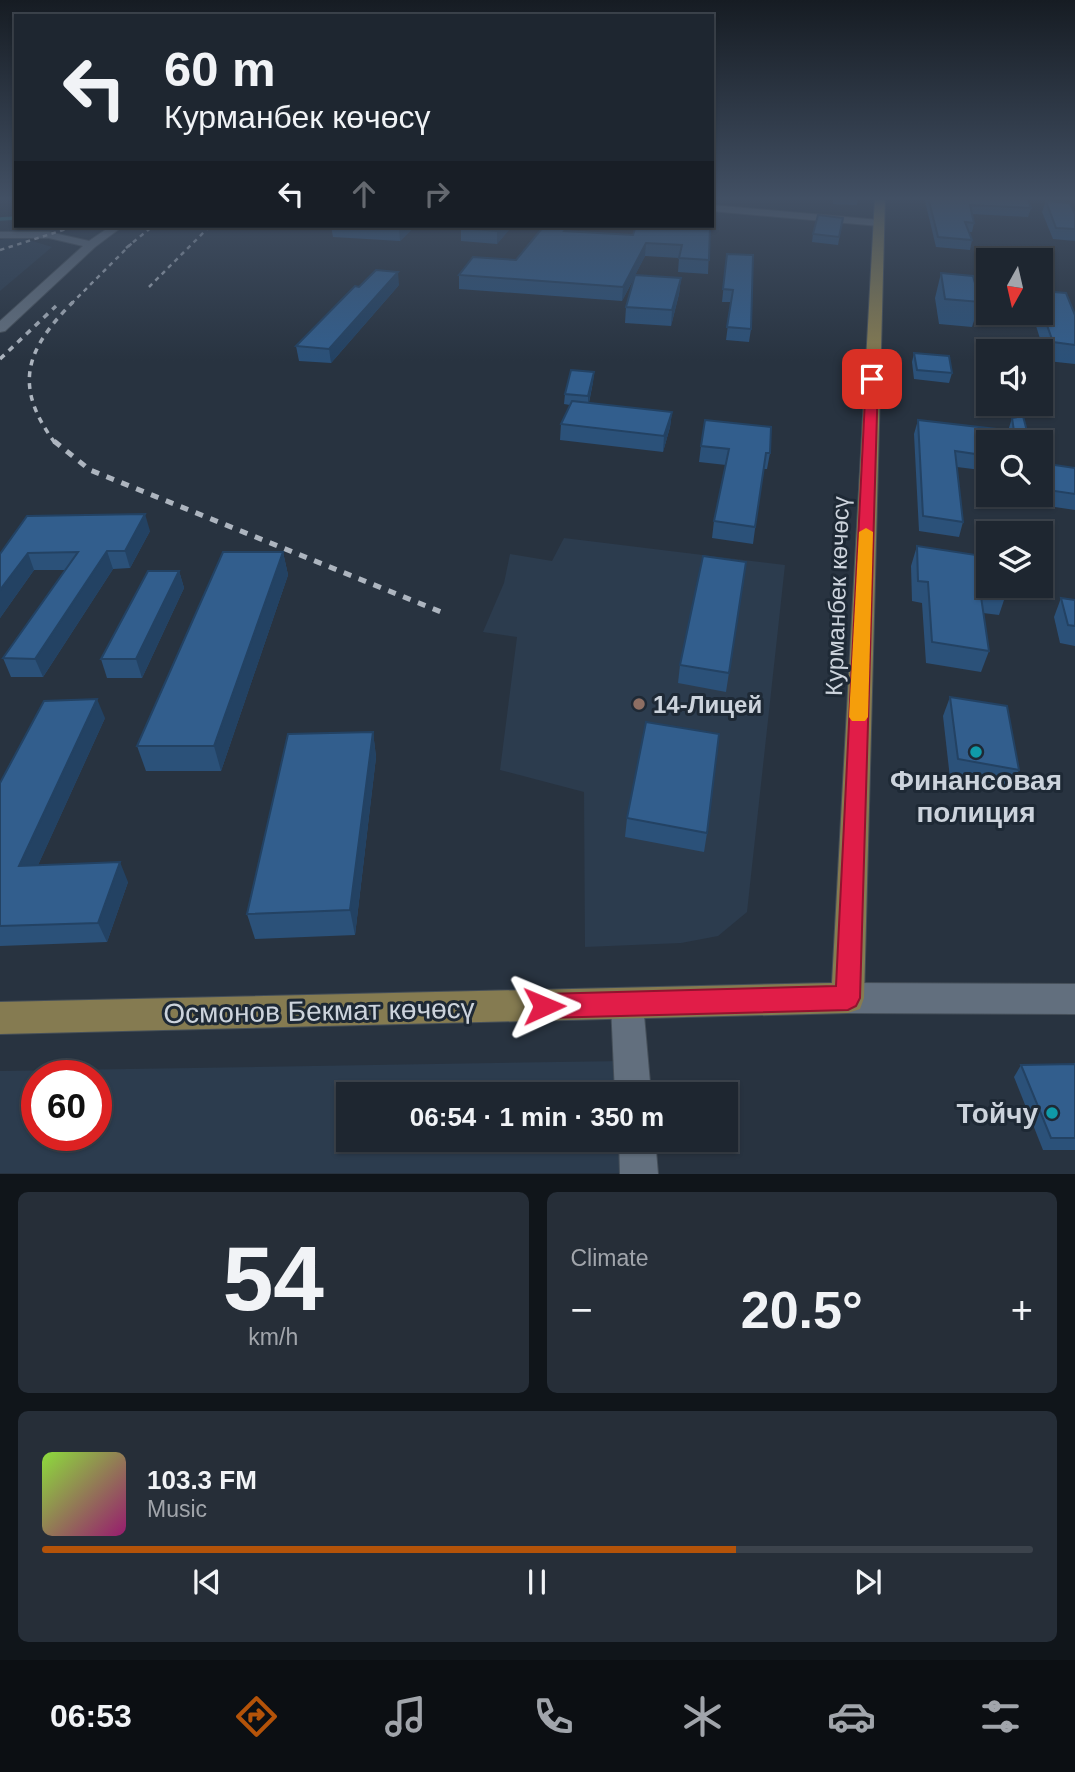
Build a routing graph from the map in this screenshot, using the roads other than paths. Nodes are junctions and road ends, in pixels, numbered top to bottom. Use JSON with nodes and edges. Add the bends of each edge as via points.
{"nodes":[{"id":1,"x":85,"y":252,"type":"edge"},
{"id":2,"x":878,"y":252,"type":"edge"},
{"id":3,"x":0,"y":328,"type":"edge"},
{"id":4,"x":848,"y":998,"type":"junction"},
{"id":5,"x":1075,"y":999,"type":"edge"},
{"id":6,"x":627,"y":1004,"type":"junction"},
{"id":7,"x":0,"y":1018,"type":"edge"},
{"id":8,"x":632,"y":1082,"type":"edge"},
{"id":9,"x":638,"y":1152,"type":"edge"},
{"id":10,"x":639,"y":1174,"type":"edge"}],
"edges":[{"from":1,"to":3,"type":"street"},
{"from":2,"to":4,"type":"main road","name":"Курманбек көчөсү"},
{"from":4,"to":5,"type":"street"},
{"from":4,"to":6,"type":"main road","name":"Осмонов Бекмат көчөсү"},
{"from":6,"to":7,"type":"main road","name":"Осмонов Бекмат көчөсү"},
{"from":6,"to":8,"type":"street"},
{"from":9,"to":10,"type":"street"}]}
